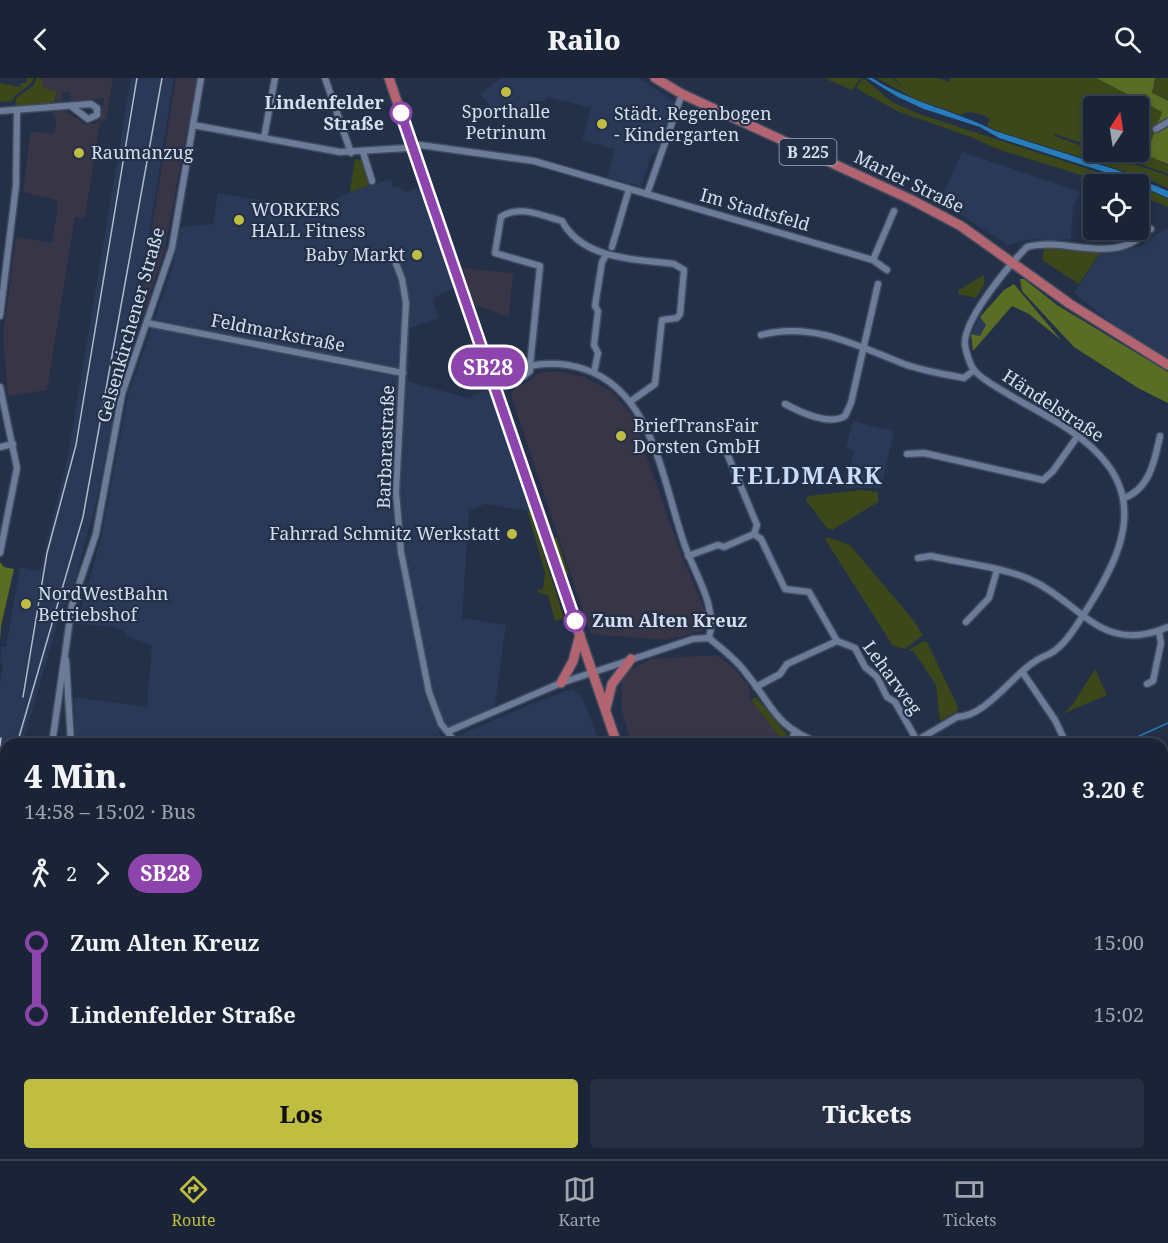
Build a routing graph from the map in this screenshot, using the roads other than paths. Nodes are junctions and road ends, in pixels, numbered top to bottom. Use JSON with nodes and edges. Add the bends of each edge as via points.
{"nodes":[{"id":1,"x":201,"y":78,"type":"edge"},
{"id":2,"x":275,"y":78,"type":"edge"},
{"id":3,"x":326,"y":78,"type":"edge"},
{"id":4,"x":389,"y":78,"type":"edge"},
{"id":5,"x":655,"y":78,"type":"edge"},
{"id":6,"x":682,"y":94,"type":"junction"},
{"id":7,"x":71,"y":106,"type":"dead end"},
{"id":8,"x":17,"y":110,"type":"junction"},
{"id":9,"x":0,"y":111,"type":"edge"},
{"id":10,"x":1168,"y":122,"type":"edge"},
{"id":11,"x":194,"y":125,"type":"junction"},
{"id":12,"x":1156,"y":129,"type":"dead end"},
{"id":13,"x":264,"y":138,"type":"junction"},
{"id":14,"x":412,"y":146,"type":"junction"},
{"id":15,"x":363,"y":152,"type":"junction"},
{"id":16,"x":351,"y":153,"type":"junction"},
{"id":17,"x":372,"y":181,"type":"dead end"},
{"id":18,"x":629,"y":189,"type":"junction"},
{"id":19,"x":646,"y":194,"type":"junction"},
{"id":20,"x":894,"y":210,"type":"dead end"},
{"id":21,"x":1151,"y":229,"type":"dead end"},
{"id":22,"x":612,"y":247,"type":"dead end"},
{"id":23,"x":391,"y":251,"type":"dead end"},
{"id":24,"x":606,"y":255,"type":"junction"},
{"id":25,"x":873,"y":260,"type":"junction"},
{"id":26,"x":1014,"y":262,"type":"junction"},
{"id":27,"x":887,"y":270,"type":"dead end"},
{"id":28,"x":878,"y":284,"type":"dead end"},
{"id":29,"x":0,"y":311,"type":"edge"},
{"id":30,"x":0,"y":316,"type":"edge"},
{"id":31,"x":147,"y":323,"type":"junction"},
{"id":32,"x":761,"y":335,"type":"dead end"},
{"id":33,"x":864,"y":346,"type":"junction"},
{"id":34,"x":1168,"y":365,"type":"edge"},
{"id":35,"x":974,"y":370,"type":"junction"},
{"id":36,"x":404,"y":373,"type":"junction"},
{"id":37,"x":594,"y":373,"type":"junction"},
{"id":38,"x":0,"y":387,"type":"edge"},
{"id":39,"x":631,"y":401,"type":"junction"},
{"id":40,"x":785,"y":404,"type":"dead end"},
{"id":41,"x":1160,"y":436,"type":"dead end"},
{"id":42,"x":1077,"y":437,"type":"junction"},
{"id":43,"x":13,"y":444,"type":"junction"},
{"id":44,"x":0,"y":447,"type":"edge"},
{"id":45,"x":726,"y":451,"type":"dead end"},
{"id":46,"x":907,"y":454,"type":"dead end"},
{"id":47,"x":1124,"y":498,"type":"junction"},
{"id":48,"x":754,"y":534,"type":"junction"},
{"id":49,"x":0,"y":553,"type":"edge"},
{"id":50,"x":688,"y":556,"type":"junction"},
{"id":51,"x":918,"y":558,"type":"dead end"},
{"id":52,"x":997,"y":570,"type":"junction"},
{"id":53,"x":1082,"y":617,"type":"junction"},
{"id":54,"x":966,"y":622,"type":"dead end"},
{"id":55,"x":1168,"y":627,"type":"edge"},
{"id":56,"x":1160,"y":631,"type":"junction"},
{"id":57,"x":580,"y":635,"type":"junction"},
{"id":58,"x":709,"y":638,"type":"junction"},
{"id":59,"x":837,"y":641,"type":"junction"},
{"id":60,"x":65,"y":648,"type":"junction"},
{"id":61,"x":631,"y":659,"type":"junction"},
{"id":62,"x":592,"y":672,"type":"junction"},
{"id":63,"x":1023,"y":673,"type":"junction"},
{"id":64,"x":561,"y":683,"type":"junction"},
{"id":65,"x":1147,"y":684,"type":"dead end"},
{"id":66,"x":756,"y":687,"type":"junction"},
{"id":67,"x":606,"y":710,"type":"junction"},
{"id":68,"x":448,"y":731,"type":"junction"},
{"id":69,"x":794,"y":734,"type":"junction"},
{"id":70,"x":53,"y":738,"type":"edge"},
{"id":71,"x":71,"y":738,"type":"edge"},
{"id":72,"x":453,"y":738,"type":"edge"},
{"id":73,"x":615,"y":738,"type":"edge"},
{"id":74,"x":792,"y":738,"type":"edge"},
{"id":75,"x":805,"y":738,"type":"edge"},
{"id":76,"x":914,"y":738,"type":"edge"},
{"id":77,"x":923,"y":738,"type":"edge"},
{"id":78,"x":1064,"y":738,"type":"edge"}],
"edges":[{"from":1,"to":11,"type":"street","name":"Gelsenkirchener Straße"},
{"from":2,"to":13,"type":"street"},
{"from":3,"to":16,"type":"street"},
{"from":4,"to":14,"type":"main road"},
{"from":5,"to":6,"type":"main road","name":"Marler Straße","number":"B 225"},
{"from":6,"to":19,"type":"street"},
{"from":6,"to":26,"type":"main road","name":"Marler Straße","number":"B 225","via":[[920,204]]},
{"from":7,"to":8,"type":"street"},
{"from":8,"to":9,"type":"street"},
{"from":8,"to":29,"type":"street","via":[[16,186]]},
{"from":10,"to":12,"type":"street"},
{"from":11,"to":13,"type":"street"},
{"from":11,"to":31,"type":"street","name":"Gelsenkirchener Straße","via":[[172,248]]},
{"from":13,"to":16,"type":"street"},
{"from":14,"to":15,"type":"street"},
{"from":14,"to":18,"type":"street","name":"Im Stadtsfeld","via":[[510,156]]},
{"from":14,"to":57,"type":"main road"},
{"from":15,"to":16,"type":"street"},
{"from":15,"to":17,"type":"street"},
{"from":18,"to":19,"type":"street","name":"Im Stadtsfeld"},
{"from":18,"to":22,"type":"street"},
{"from":19,"to":25,"type":"street","name":"Im Stadtsfeld"},
{"from":20,"to":25,"type":"street"},
{"from":21,"to":26,"type":"street","via":[[1133,242],[1113,247],[1041,243],[1027,247]]},
{"from":23,"to":36,"type":"street","name":"Barbarastraße","via":[[406,303]]},
{"from":24,"to":37,"type":"street","via":[[595,306],[598,311],[594,345],[598,353]]},
{"from":24,"to":37,"type":"street","via":[[570,236],[562,222],[517,210],[501,217],[495,253],[540,266],[530,366],[569,364]]},
{"from":24,"to":39,"type":"street","via":[[674,264],[684,270],[680,314],[662,320],[655,384]]},
{"from":25,"to":27,"type":"street","name":"Im Stadtsfeld"},
{"from":26,"to":34,"type":"main road","name":"Marler Straße","number":"B 225","via":[[1070,304]]},
{"from":26,"to":35,"type":"street","via":[[970,323],[965,344]]},
{"from":28,"to":33,"type":"street"},
{"from":29,"to":30,"type":"street"},
{"from":31,"to":36,"type":"street","name":"Feldmarkstraße"},
{"from":31,"to":60,"type":"street","name":"Gelsenkirchener Straße","via":[[122,394],[96,534],[72,605]]},
{"from":32,"to":33,"type":"street","via":[[777,330],[818,333]]},
{"from":33,"to":35,"type":"street","via":[[905,365],[964,378]]},
{"from":33,"to":40,"type":"street","via":[[845,416],[831,419]]},
{"from":35,"to":42,"type":"street","name":"Händelstraße"},
{"from":36,"to":68,"type":"street","name":"Barbarastraße","via":[[396,492],[401,552],[429,692]]},
{"from":37,"to":39,"type":"street","via":[[618,387]]},
{"from":38,"to":43,"type":"street"},
{"from":39,"to":50,"type":"street","via":[[650,441]]},
{"from":41,"to":47,"type":"street","via":[[1145,482],[1133,495]]},
{"from":42,"to":46,"type":"street","via":[[1043,480],[924,453]]},
{"from":42,"to":47,"type":"street","name":"Händelstraße","via":[[1100,455],[1117,479]]},
{"from":43,"to":44,"type":"street"},
{"from":43,"to":49,"type":"street","via":[[17,468]]},
{"from":45,"to":48,"type":"street","name":"Leharweg","via":[[757,525]]},
{"from":47,"to":53,"type":"street","name":"Händelstraße","via":[[1119,548]]},
{"from":48,"to":50,"type":"street"},
{"from":48,"to":59,"type":"street","name":"Leharweg","via":[[761,539],[785,589],[809,592]]},
{"from":50,"to":58,"type":"street","via":[[713,617]]},
{"from":51,"to":52,"type":"street","via":[[931,556]]},
{"from":52,"to":53,"type":"street","via":[[1040,584]]},
{"from":52,"to":54,"type":"street","via":[[989,598]]},
{"from":53,"to":56,"type":"street","via":[[1115,633]]},
{"from":53,"to":63,"type":"street","name":"Händelstraße","via":[[1057,648]]},
{"from":55,"to":56,"type":"street"},
{"from":56,"to":65,"type":"street","via":[[1153,681]]},
{"from":57,"to":62,"type":"main road"},
{"from":57,"to":64,"type":"main road","via":[[573,661]]},
{"from":58,"to":61,"type":"street","via":[[693,639]]},
{"from":58,"to":66,"type":"street"},
{"from":59,"to":66,"type":"street","name":"Leharweg","via":[[787,664],[780,674]]},
{"from":59,"to":76,"type":"street","name":"Leharweg","via":[[855,648],[887,697],[896,702]]},
{"from":60,"to":70,"type":"street","name":"Gelsenkirchener Straße"},
{"from":60,"to":71,"type":"street","name":"Gelsenkirchener Straße"},
{"from":61,"to":62,"type":"street"},
{"from":61,"to":67,"type":"main road","via":[[612,684]]},
{"from":62,"to":64,"type":"street"},
{"from":62,"to":67,"type":"main road"},
{"from":63,"to":77,"type":"street","name":"Händelstraße","via":[[997,696]]},
{"from":63,"to":78,"type":"street"},
{"from":64,"to":68,"type":"street"},
{"from":66,"to":69,"type":"street","via":[[775,716]]},
{"from":67,"to":73,"type":"main road"},
{"from":68,"to":72,"type":"street","name":"Barbarastraße"},
{"from":69,"to":74,"type":"street"},
{"from":69,"to":75,"type":"street"}]}
